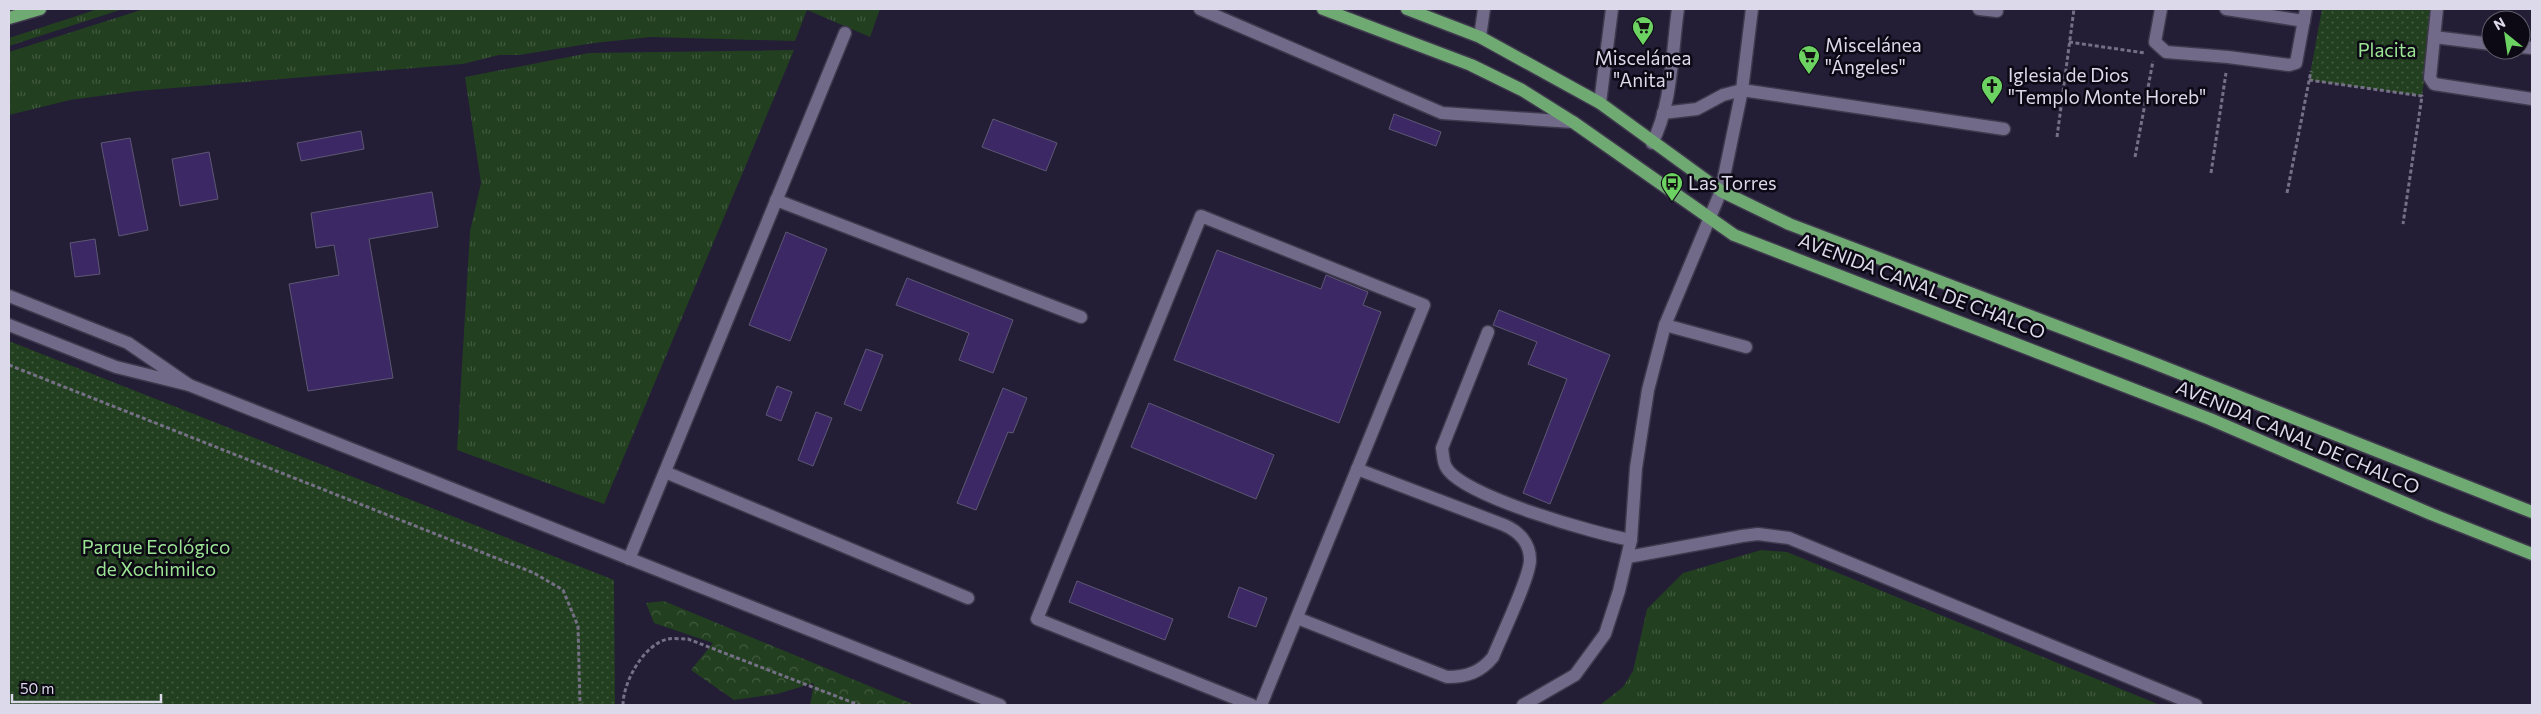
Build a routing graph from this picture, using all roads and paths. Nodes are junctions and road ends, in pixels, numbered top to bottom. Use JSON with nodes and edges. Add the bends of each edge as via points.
{"nodes":[{"id":1,"x":40,"y":9,"type":"edge"},
{"id":2,"x":1200,"y":9,"type":"edge"},
{"id":3,"x":1323,"y":9,"type":"edge"},
{"id":4,"x":1407,"y":9,"type":"edge"},
{"id":5,"x":1484,"y":9,"type":"edge"},
{"id":6,"x":1612,"y":9,"type":"edge"},
{"id":7,"x":1678,"y":9,"type":"edge"},
{"id":8,"x":1752,"y":9,"type":"edge"},
{"id":9,"x":1979,"y":9,"type":"edge"},
{"id":10,"x":2074,"y":9,"type":"edge"},
{"id":11,"x":2161,"y":9,"type":"edge"},
{"id":12,"x":2226,"y":9,"type":"edge"},
{"id":13,"x":2437,"y":9,"type":"edge"},
{"id":14,"x":1997,"y":11,"type":"dead end"},
{"id":15,"x":2305,"y":15,"type":"edge"},
{"id":16,"x":9,"y":18,"type":"edge"},
{"id":17,"x":845,"y":33,"type":"dead end"},
{"id":18,"x":1480,"y":37,"type":"junction"},
{"id":19,"x":2434,"y":37,"type":"junction"},
{"id":20,"x":2069,"y":42,"type":"junction"},
{"id":21,"x":2481,"y":43,"type":"edge"},
{"id":22,"x":2228,"y":56,"type":"junction"},
{"id":23,"x":2302,"y":68,"type":"dead end"},
{"id":24,"x":2309,"y":80,"type":"junction"},
{"id":25,"x":1742,"y":90,"type":"junction"},
{"id":26,"x":2532,"y":99,"type":"edge"},
{"id":27,"x":1600,"y":103,"type":"junction"},
{"id":28,"x":1663,"y":113,"type":"junction"},
{"id":29,"x":1573,"y":122,"type":"junction"},
{"id":30,"x":2004,"y":129,"type":"dead end"},
{"id":31,"x":2057,"y":137,"type":"dead end"},
{"id":32,"x":1652,"y":143,"type":"junction"},
{"id":33,"x":2135,"y":157,"type":"dead end"},
{"id":34,"x":2211,"y":173,"type":"dead end"},
{"id":35,"x":1721,"y":191,"type":"junction"},
{"id":36,"x":2287,"y":192,"type":"dead end"},
{"id":37,"x":776,"y":200,"type":"junction"},
{"id":38,"x":1709,"y":219,"type":"junction"},
{"id":39,"x":2404,"y":224,"type":"dead end"},
{"id":40,"x":9,"y":296,"type":"edge"},
{"id":41,"x":1081,"y":317,"type":"dead end"},
{"id":42,"x":9,"y":325,"type":"edge"},
{"id":43,"x":1665,"y":325,"type":"junction"},
{"id":44,"x":1488,"y":332,"type":"dead end"},
{"id":45,"x":1746,"y":347,"type":"dead end"},
{"id":46,"x":9,"y":365,"type":"edge"},
{"id":47,"x":189,"y":384,"type":"junction"},
{"id":48,"x":1357,"y":469,"type":"junction"},
{"id":49,"x":665,"y":472,"type":"junction"},
{"id":50,"x":2532,"y":512,"type":"edge"},
{"id":51,"x":1631,"y":540,"type":"junction"},
{"id":52,"x":2532,"y":554,"type":"edge"},
{"id":53,"x":1628,"y":557,"type":"junction"},
{"id":54,"x":629,"y":559,"type":"junction"},
{"id":55,"x":968,"y":598,"type":"dead end"},
{"id":56,"x":1296,"y":618,"type":"junction"},
{"id":57,"x":580,"y":705,"type":"edge"},
{"id":58,"x":623,"y":705,"type":"edge"},
{"id":59,"x":859,"y":705,"type":"edge"},
{"id":60,"x":1000,"y":705,"type":"edge"},
{"id":61,"x":1252,"y":705,"type":"edge"},
{"id":62,"x":1261,"y":705,"type":"edge"},
{"id":63,"x":1523,"y":705,"type":"edge"},
{"id":64,"x":2196,"y":705,"type":"edge"}],
"edges":[{"from":1,"to":16,"type":"main road"},
{"from":2,"to":29,"type":"street","via":[[1442,113]]},
{"from":3,"to":29,"type":"main road","name":"AVENIDA CANAL DE CHALCO","via":[[1471,65],[1522,90]]},
{"from":4,"to":18,"type":"main road","name":"AVENIDA CANAL DE CHALCO"},
{"from":5,"to":18,"type":"street"},
{"from":6,"to":27,"type":"street"},
{"from":7,"to":28,"type":"street"},
{"from":8,"to":25,"type":"street"},
{"from":9,"to":14,"type":"street"},
{"from":10,"to":20,"type":"path"},
{"from":11,"to":22,"type":"street","via":[[2155,42],[2166,52]]},
{"from":12,"to":15,"type":"street"},
{"from":13,"to":19,"type":"street"},
{"from":15,"to":22,"type":"street","via":[[2296,63],[2289,65]]},
{"from":17,"to":37,"type":"street"},
{"from":18,"to":27,"type":"main road","name":"AVENIDA CANAL DE CHALCO"},
{"from":19,"to":21,"type":"street"},
{"from":19,"to":26,"type":"street","via":[[2430,78],[2434,84]]},
{"from":20,"to":31,"type":"path"},
{"from":20,"to":33,"type":"path","via":[[2154,55]]},
{"from":22,"to":34,"type":"path"},
{"from":23,"to":24,"type":"path","via":[[2311,69]]},
{"from":24,"to":36,"type":"path"},
{"from":24,"to":39,"type":"path","via":[[2422,96]]},
{"from":25,"to":28,"type":"street","via":[[1723,95],[1697,109]]},
{"from":25,"to":30,"type":"street"},
{"from":25,"to":35,"type":"street"},
{"from":27,"to":32,"type":"main road","name":"AVENIDA CANAL DE CHALCO"},
{"from":28,"to":32,"type":"street"},
{"from":29,"to":38,"type":"main road","name":"AVENIDA CANAL DE CHALCO"},
{"from":32,"to":35,"type":"main road","name":"AVENIDA CANAL DE CHALCO"},
{"from":35,"to":38,"type":"street"},
{"from":35,"to":50,"type":"main road","name":"AVENIDA CANAL DE CHALCO","via":[[1789,224]]},
{"from":37,"to":41,"type":"street"},
{"from":37,"to":49,"type":"street"},
{"from":38,"to":43,"type":"street"},
{"from":38,"to":52,"type":"main road","name":"AVENIDA CANAL DE CHALCO","via":[[1734,235],[2200,415]]},
{"from":40,"to":47,"type":"street","via":[[128,343]]},
{"from":42,"to":47,"type":"street","via":[[116,367]]},
{"from":43,"to":45,"type":"street"},
{"from":43,"to":51,"type":"street","via":[[1645,410],[1636,468]]},
{"from":44,"to":51,"type":"street","via":[[1442,448],[1446,467],[1458,480],[1526,510],[1575,527]]},
{"from":46,"to":57,"type":"path","via":[[541,577],[563,590],[578,626]]},
{"from":47,"to":54,"type":"street"},
{"from":48,"to":56,"type":"street"},
{"from":48,"to":56,"type":"street","via":[[1520,534],[1529,550],[1529,569],[1493,658],[1470,675],[1447,678]]},
{"from":48,"to":61,"type":"street","via":[[1424,305],[1201,216],[1037,619]]},
{"from":49,"to":54,"type":"street"},
{"from":49,"to":55,"type":"street"},
{"from":51,"to":53,"type":"street"},
{"from":53,"to":63,"type":"street","via":[[1605,634],[1576,674]]},
{"from":53,"to":64,"type":"street","via":[[1758,534],[1789,538]]},
{"from":54,"to":60,"type":"street"},
{"from":56,"to":62,"type":"street"},
{"from":58,"to":59,"type":"path","via":[[633,669],[648,651],[667,639],[688,639]]}]}
